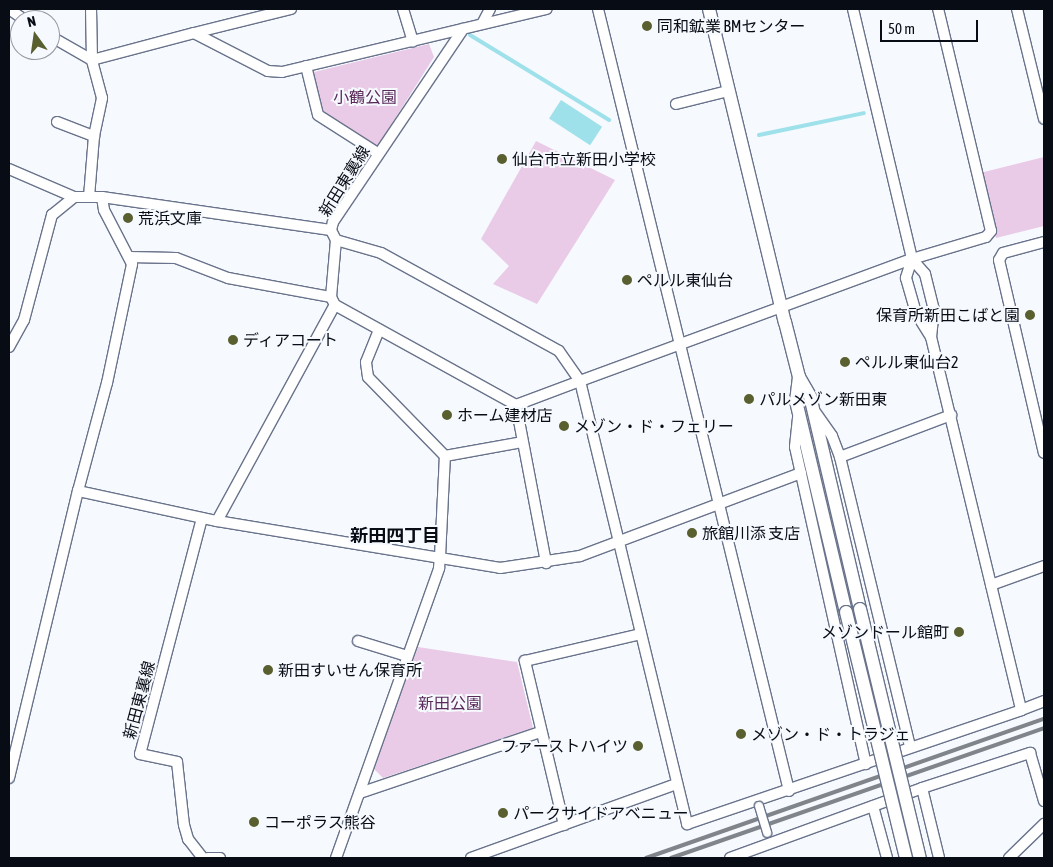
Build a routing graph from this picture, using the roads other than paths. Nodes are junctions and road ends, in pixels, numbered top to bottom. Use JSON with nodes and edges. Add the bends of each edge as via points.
{"nodes":[{"id":1,"x":92,"y":9,"type":"edge"},
{"id":2,"x":291,"y":9,"type":"edge"},
{"id":3,"x":403,"y":9,"type":"edge"},
{"id":4,"x":490,"y":9,"type":"edge"},
{"id":5,"x":547,"y":9,"type":"edge"},
{"id":6,"x":598,"y":9,"type":"edge"},
{"id":7,"x":709,"y":9,"type":"edge"},
{"id":8,"x":853,"y":9,"type":"edge"},
{"id":9,"x":938,"y":9,"type":"edge"},
{"id":10,"x":1017,"y":9,"type":"edge"},
{"id":11,"x":482,"y":24,"type":"junction"},
{"id":12,"x":464,"y":29,"type":"junction"},
{"id":13,"x":194,"y":33,"type":"junction"},
{"id":14,"x":413,"y":41,"type":"junction"},
{"id":15,"x":60,"y":42,"type":"edge"},
{"id":16,"x":92,"y":60,"type":"junction"},
{"id":17,"x":306,"y":66,"type":"junction"},
{"id":18,"x":728,"y":91,"type":"junction"},
{"id":19,"x":676,"y":104,"type":"dead end"},
{"id":20,"x":1044,"y":119,"type":"edge"},
{"id":21,"x":57,"y":122,"type":"dead end"},
{"id":22,"x":94,"y":136,"type":"junction"},
{"id":23,"x":379,"y":154,"type":"junction"},
{"id":24,"x":9,"y":170,"type":"edge"},
{"id":25,"x":74,"y":197,"type":"junction"},
{"id":26,"x":89,"y":197,"type":"junction"},
{"id":27,"x":102,"y":198,"type":"junction"},
{"id":28,"x":331,"y":230,"type":"junction"},
{"id":29,"x":336,"y":240,"type":"junction"},
{"id":30,"x":1044,"y":242,"type":"edge"},
{"id":31,"x":129,"y":257,"type":"junction"},
{"id":32,"x":912,"y":259,"type":"junction"},
{"id":33,"x":333,"y":301,"type":"junction"},
{"id":34,"x":781,"y":306,"type":"junction"},
{"id":35,"x":379,"y":329,"type":"junction"},
{"id":36,"x":931,"y":337,"type":"junction"},
{"id":37,"x":678,"y":344,"type":"junction"},
{"id":38,"x":9,"y":347,"type":"edge"},
{"id":39,"x":799,"y":377,"type":"junction"},
{"id":40,"x":580,"y":381,"type":"junction"},
{"id":41,"x":516,"y":405,"type":"junction"},
{"id":42,"x":813,"y":409,"type":"junction"},
{"id":43,"x":798,"y":412,"type":"junction"},
{"id":44,"x":950,"y":415,"type":"junction"},
{"id":45,"x":522,"y":442,"type":"junction"},
{"id":46,"x":1044,"y":453,"type":"edge"},
{"id":47,"x":445,"y":456,"type":"junction"},
{"id":48,"x":840,"y":457,"type":"junction"},
{"id":49,"x":801,"y":473,"type":"junction"},
{"id":50,"x":78,"y":491,"type":"junction"},
{"id":51,"x":717,"y":505,"type":"junction"},
{"id":52,"x":202,"y":518,"type":"junction"},
{"id":53,"x":217,"y":521,"type":"junction"},
{"id":54,"x":618,"y":543,"type":"junction"},
{"id":55,"x":440,"y":557,"type":"junction"},
{"id":56,"x":546,"y":563,"type":"junction"},
{"id":57,"x":1044,"y":566,"type":"edge"},
{"id":58,"x":991,"y":585,"type":"junction"},
{"id":59,"x":641,"y":634,"type":"junction"},
{"id":60,"x":358,"y":641,"type":"dead end"},
{"id":61,"x":407,"y":656,"type":"junction"},
{"id":62,"x":1044,"y":701,"type":"edge"},
{"id":63,"x":1021,"y":710,"type":"junction"},
{"id":64,"x":540,"y":732,"type":"junction"},
{"id":65,"x":910,"y":747,"type":"junction"},
{"id":66,"x":866,"y":764,"type":"junction"},
{"id":67,"x":9,"y":778,"type":"edge"},
{"id":68,"x":677,"y":784,"type":"junction"},
{"id":69,"x":922,"y":788,"type":"junction"},
{"id":70,"x":789,"y":791,"type":"junction"},
{"id":71,"x":360,"y":793,"type":"junction"},
{"id":72,"x":1044,"y":801,"type":"edge"},
{"id":73,"x":759,"y":806,"type":"dead end"},
{"id":74,"x":873,"y":806,"type":"junction"},
{"id":75,"x":1044,"y":824,"type":"edge"},
{"id":76,"x":564,"y":825,"type":"junction"},
{"id":77,"x":767,"y":833,"type":"dead end"},
{"id":78,"x":203,"y":858,"type":"edge"},
{"id":79,"x":208,"y":858,"type":"edge"},
{"id":80,"x":220,"y":858,"type":"edge"},
{"id":81,"x":336,"y":858,"type":"edge"},
{"id":82,"x":472,"y":858,"type":"edge"},
{"id":83,"x":730,"y":858,"type":"edge"},
{"id":84,"x":887,"y":858,"type":"edge"},
{"id":85,"x":906,"y":858,"type":"edge"},
{"id":86,"x":920,"y":858,"type":"edge"},
{"id":87,"x":939,"y":858,"type":"edge"},
{"id":88,"x":1009,"y":858,"type":"edge"}],
"edges":[{"from":1,"to":16,"type":"street"},
{"from":2,"to":13,"type":"street"},
{"from":3,"to":14,"type":"street"},
{"from":4,"to":11,"type":"street"},
{"from":5,"to":11,"type":"street"},
{"from":6,"to":37,"type":"street"},
{"from":7,"to":18,"type":"street"},
{"from":8,"to":32,"type":"street"},
{"from":9,"to":32,"type":"street","via":[[991,231],[986,237]]},
{"from":10,"to":20,"type":"street"},
{"from":11,"to":12,"type":"street"},
{"from":12,"to":14,"type":"street"},
{"from":12,"to":23,"type":"street","name":"新田東裏線"},
{"from":13,"to":16,"type":"street"},
{"from":13,"to":17,"type":"street","via":[[268,70],[282,72]]},
{"from":14,"to":17,"type":"street"},
{"from":15,"to":16,"type":"street"},
{"from":16,"to":22,"type":"street","via":[[102,98]]},
{"from":17,"to":23,"type":"street","via":[[318,115]]},
{"from":18,"to":19,"type":"street"},
{"from":18,"to":34,"type":"street"},
{"from":21,"to":22,"type":"street"},
{"from":22,"to":26,"type":"street"},
{"from":23,"to":28,"type":"street","name":"新田東裏線"},
{"from":24,"to":25,"type":"street"},
{"from":25,"to":26,"type":"street"},
{"from":25,"to":38,"type":"street","via":[[52,215],[24,320]]},
{"from":26,"to":27,"type":"street"},
{"from":27,"to":28,"type":"street"},
{"from":27,"to":31,"type":"street","via":[[104,210]]},
{"from":28,"to":29,"type":"street","name":"新田東裏線"},
{"from":29,"to":33,"type":"street","name":"新田東裏線"},
{"from":29,"to":40,"type":"street","via":[[381,253],[560,351]]},
{"from":30,"to":46,"type":"street","via":[[1003,253],[999,260]]},
{"from":31,"to":33,"type":"street","via":[[176,258],[228,278]]},
{"from":31,"to":50,"type":"street","via":[[132,264],[108,383]]},
{"from":32,"to":34,"type":"street"},
{"from":32,"to":36,"type":"street","via":[[925,274],[934,309]]},
{"from":32,"to":36,"type":"street","via":[[906,278],[916,313]]},
{"from":33,"to":35,"type":"street"},
{"from":33,"to":53,"type":"street","name":"新田東裏線"},
{"from":34,"to":37,"type":"street"},
{"from":34,"to":39,"type":"street"},
{"from":35,"to":41,"type":"street"},
{"from":35,"to":47,"type":"street","via":[[366,362],[368,377]]},
{"from":36,"to":44,"type":"street"},
{"from":37,"to":40,"type":"street"},
{"from":37,"to":51,"type":"street"},
{"from":39,"to":42,"type":"street"},
{"from":39,"to":43,"type":"street"},
{"from":40,"to":41,"type":"street"},
{"from":40,"to":54,"type":"street"},
{"from":41,"to":45,"type":"street"},
{"from":42,"to":48,"type":"street","via":[[832,436]]},
{"from":42,"to":86,"type":"street","bridge":true},
{"from":43,"to":49,"type":"street","via":[[796,447]]},
{"from":43,"to":85,"type":"street","bridge":true},
{"from":44,"to":48,"type":"street"},
{"from":44,"to":58,"type":"street"},
{"from":45,"to":47,"type":"street"},
{"from":45,"to":56,"type":"street"},
{"from":47,"to":55,"type":"street"},
{"from":48,"to":65,"type":"street"},
{"from":49,"to":51,"type":"street"},
{"from":49,"to":66,"type":"street"},
{"from":50,"to":52,"type":"street"},
{"from":50,"to":67,"type":"street"},
{"from":51,"to":54,"type":"street"},
{"from":51,"to":70,"type":"street"},
{"from":52,"to":53,"type":"street"},
{"from":52,"to":78,"type":"street","name":"新田東裏線","via":[[140,754],[177,762],[184,825],[188,839]]},
{"from":53,"to":55,"type":"street"},
{"from":54,"to":56,"type":"street"},
{"from":54,"to":59,"type":"street"},
{"from":55,"to":56,"type":"street","via":[[500,568]]},
{"from":55,"to":61,"type":"street"},
{"from":57,"to":58,"type":"street"},
{"from":58,"to":63,"type":"street"},
{"from":59,"to":64,"type":"street","via":[[525,661]]},
{"from":59,"to":68,"type":"street"},
{"from":60,"to":61,"type":"street"},
{"from":61,"to":71,"type":"street"},
{"from":62,"to":63,"type":"street"},
{"from":63,"to":65,"type":"street"},
{"from":64,"to":71,"type":"street"},
{"from":64,"to":76,"type":"street"},
{"from":65,"to":66,"type":"street"},
{"from":66,"to":70,"type":"street"},
{"from":68,"to":70,"type":"street","via":[[687,824]]},
{"from":68,"to":76,"type":"street"},
{"from":69,"to":72,"type":"street","via":[[1030,753]]},
{"from":69,"to":74,"type":"street"},
{"from":69,"to":87,"type":"street"},
{"from":71,"to":81,"type":"street"},
{"from":73,"to":77,"type":"street","bridge":true},
{"from":74,"to":83,"type":"street"},
{"from":74,"to":84,"type":"street"},
{"from":75,"to":88,"type":"street"},
{"from":76,"to":82,"type":"street"},
{"from":79,"to":80,"type":"street"}]}
